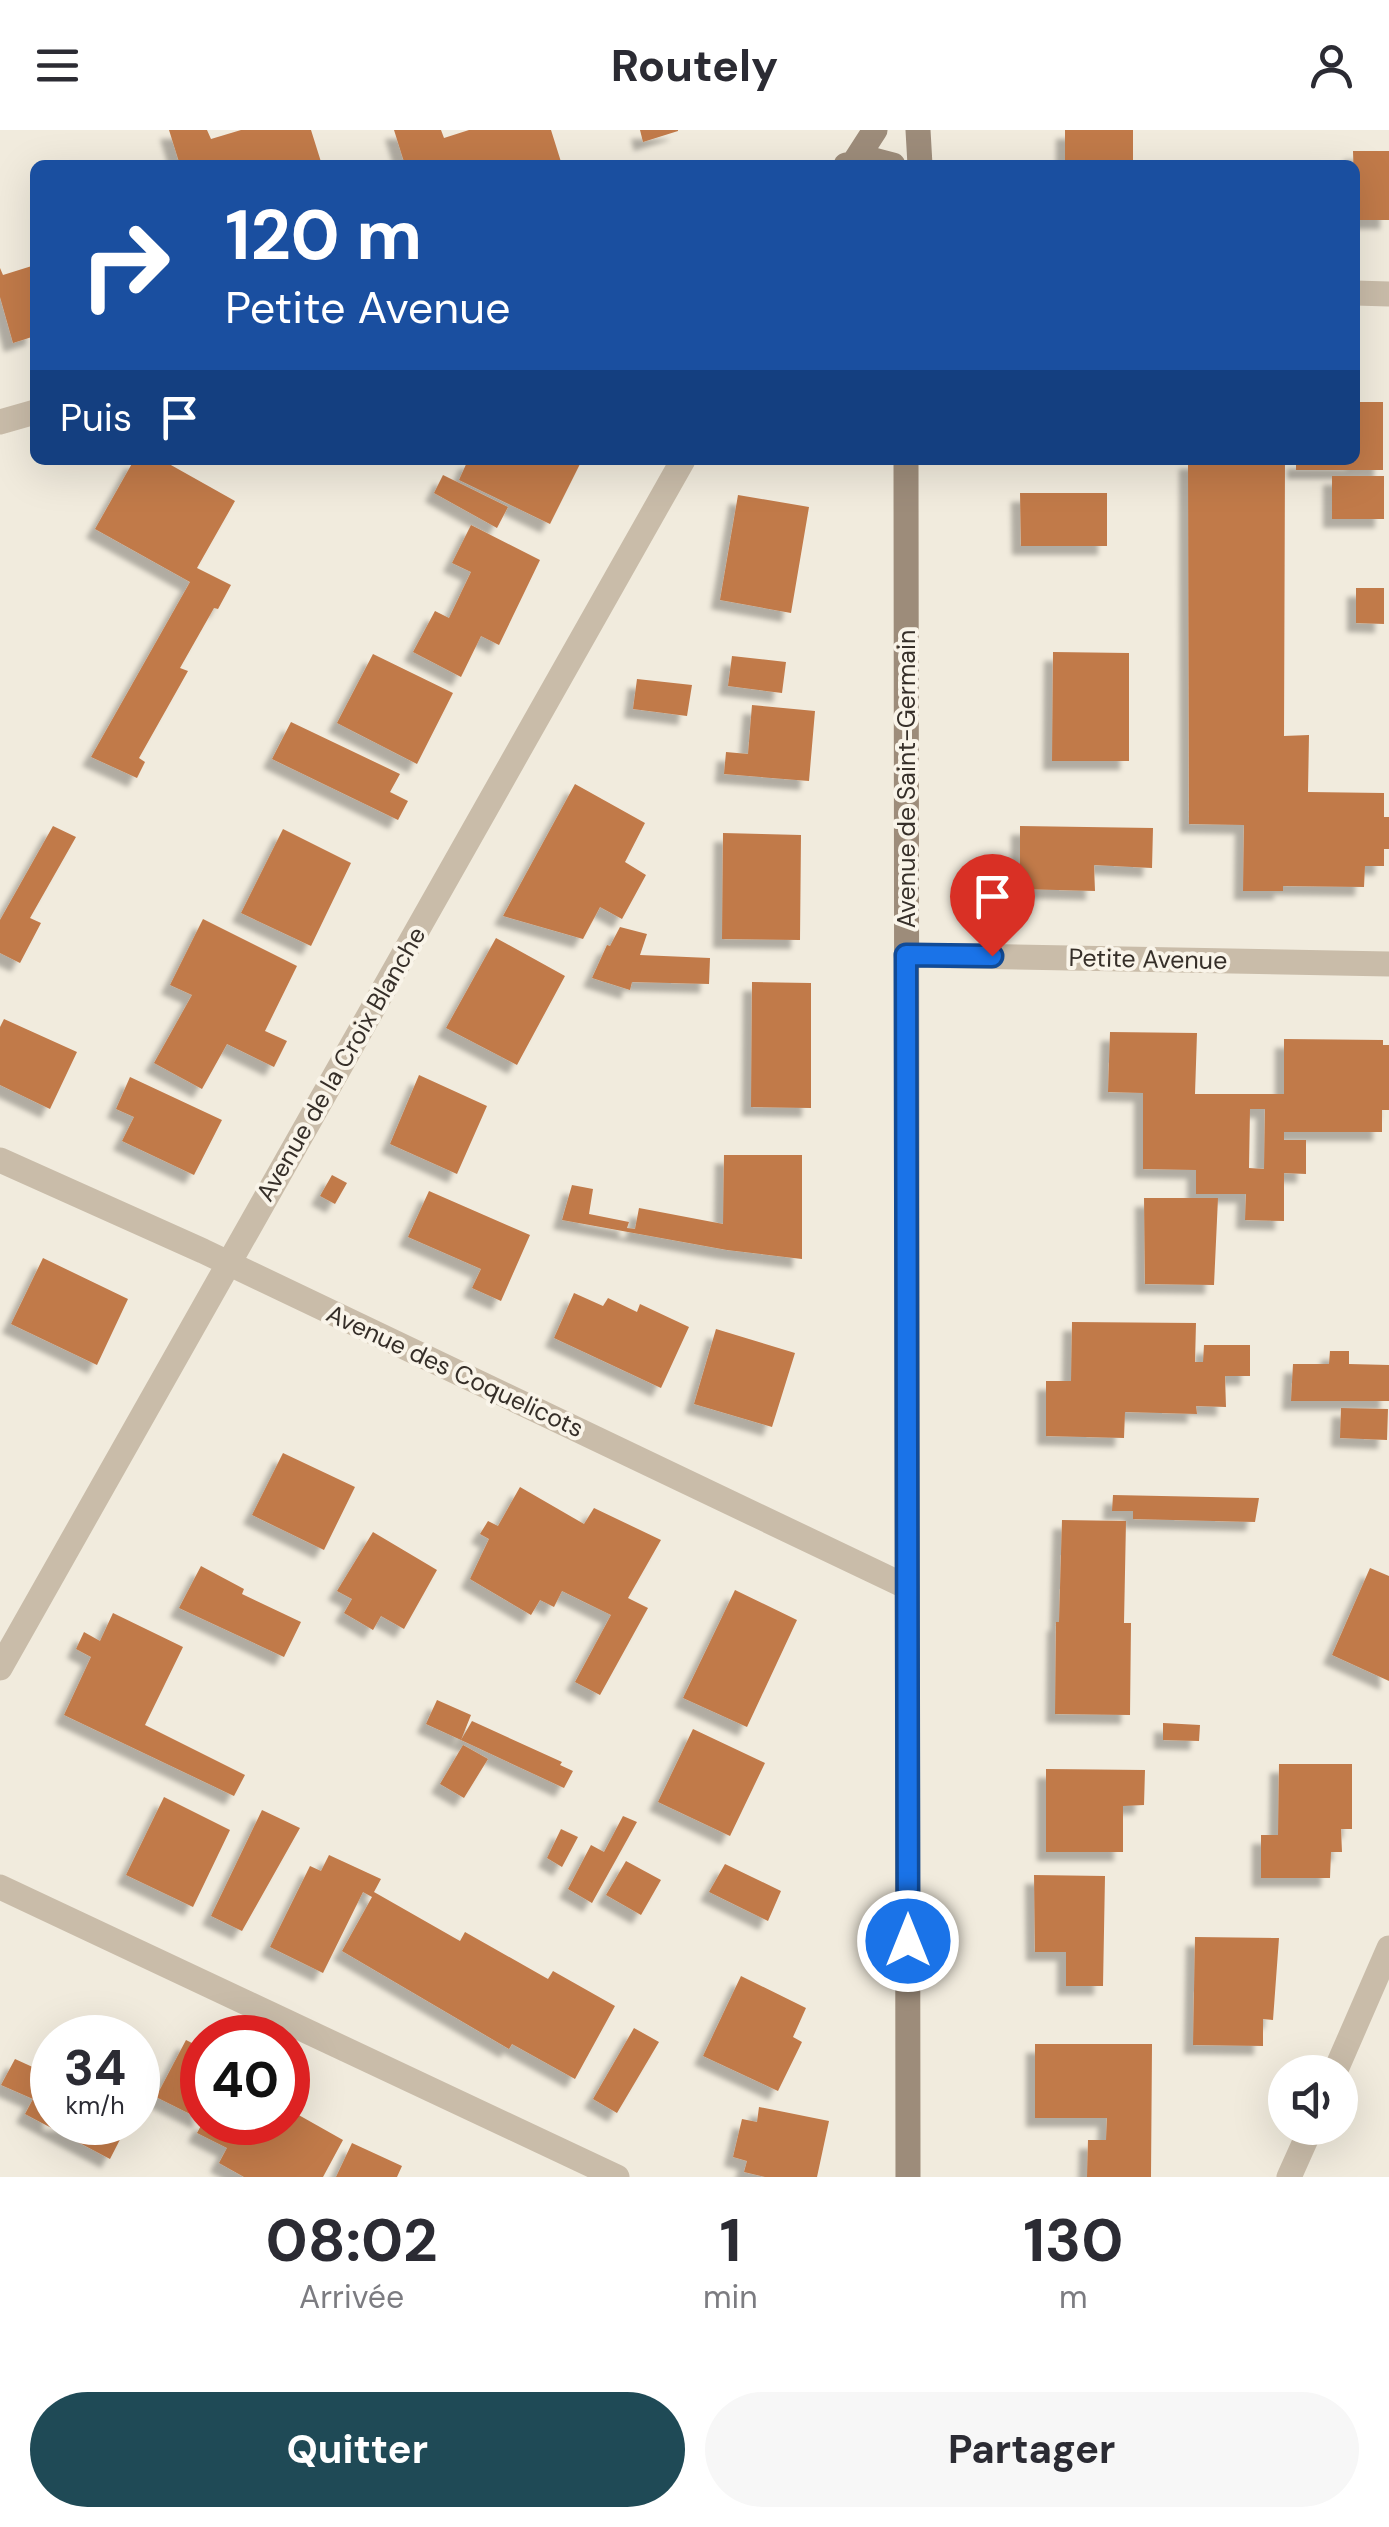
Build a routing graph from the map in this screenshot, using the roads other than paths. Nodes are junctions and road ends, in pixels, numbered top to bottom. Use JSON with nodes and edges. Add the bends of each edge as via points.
{"nodes":[{"id":1,"x":875,"y":130,"type":"edge"},
{"id":2,"x":918,"y":130,"type":"edge"},
{"id":3,"x":853,"y":160,"type":"edge"},
{"id":4,"x":920,"y":160,"type":"edge"},
{"id":5,"x":1360,"y":294,"type":"edge"},
{"id":6,"x":1389,"y":294,"type":"edge"},
{"id":7,"x":30,"y":413,"type":"edge"},
{"id":8,"x":0,"y":422,"type":"edge"},
{"id":9,"x":680,"y":465,"type":"edge"},
{"id":10,"x":906,"y":465,"type":"edge"},
{"id":11,"x":906,"y":955,"type":"junction"},
{"id":12,"x":1389,"y":964,"type":"edge"},
{"id":13,"x":0,"y":1160,"type":"edge"},
{"id":14,"x":228,"y":1264,"type":"junction"},
{"id":15,"x":907,"y":1587,"type":"junction"},
{"id":16,"x":0,"y":1668,"type":"edge"},
{"id":17,"x":0,"y":1886,"type":"edge"},
{"id":18,"x":1387,"y":1958,"type":"edge"},
{"id":19,"x":1343,"y":2055,"type":"edge"},
{"id":20,"x":1303,"y":2145,"type":"edge"},
{"id":21,"x":617,"y":2177,"type":"edge"},
{"id":22,"x":908,"y":2177,"type":"edge"},
{"id":23,"x":1289,"y":2177,"type":"edge"}],
"edges":[{"from":1,"to":3,"type":"street"},
{"from":2,"to":4,"type":"street"},
{"from":5,"to":6,"type":"street"},
{"from":7,"to":8,"type":"street"},
{"from":9,"to":14,"type":"street","name":"Avenue de la Croix Blanche"},
{"from":10,"to":11,"type":"street","name":"Avenue de Saint-Germain"},
{"from":11,"to":12,"type":"street","name":"Petite Avenue"},
{"from":11,"to":15,"type":"street","name":"Avenue de Saint-Germain"},
{"from":13,"to":14,"type":"street","name":"Avenue des Coquelicots"},
{"from":14,"to":15,"type":"street","name":"Avenue des Coquelicots"},
{"from":14,"to":16,"type":"street","name":"Avenue de la Croix Blanche"},
{"from":15,"to":22,"type":"street","name":"Avenue de Saint-Germain"},
{"from":17,"to":21,"type":"street"},
{"from":18,"to":19,"type":"street"},
{"from":20,"to":23,"type":"street"}]}
